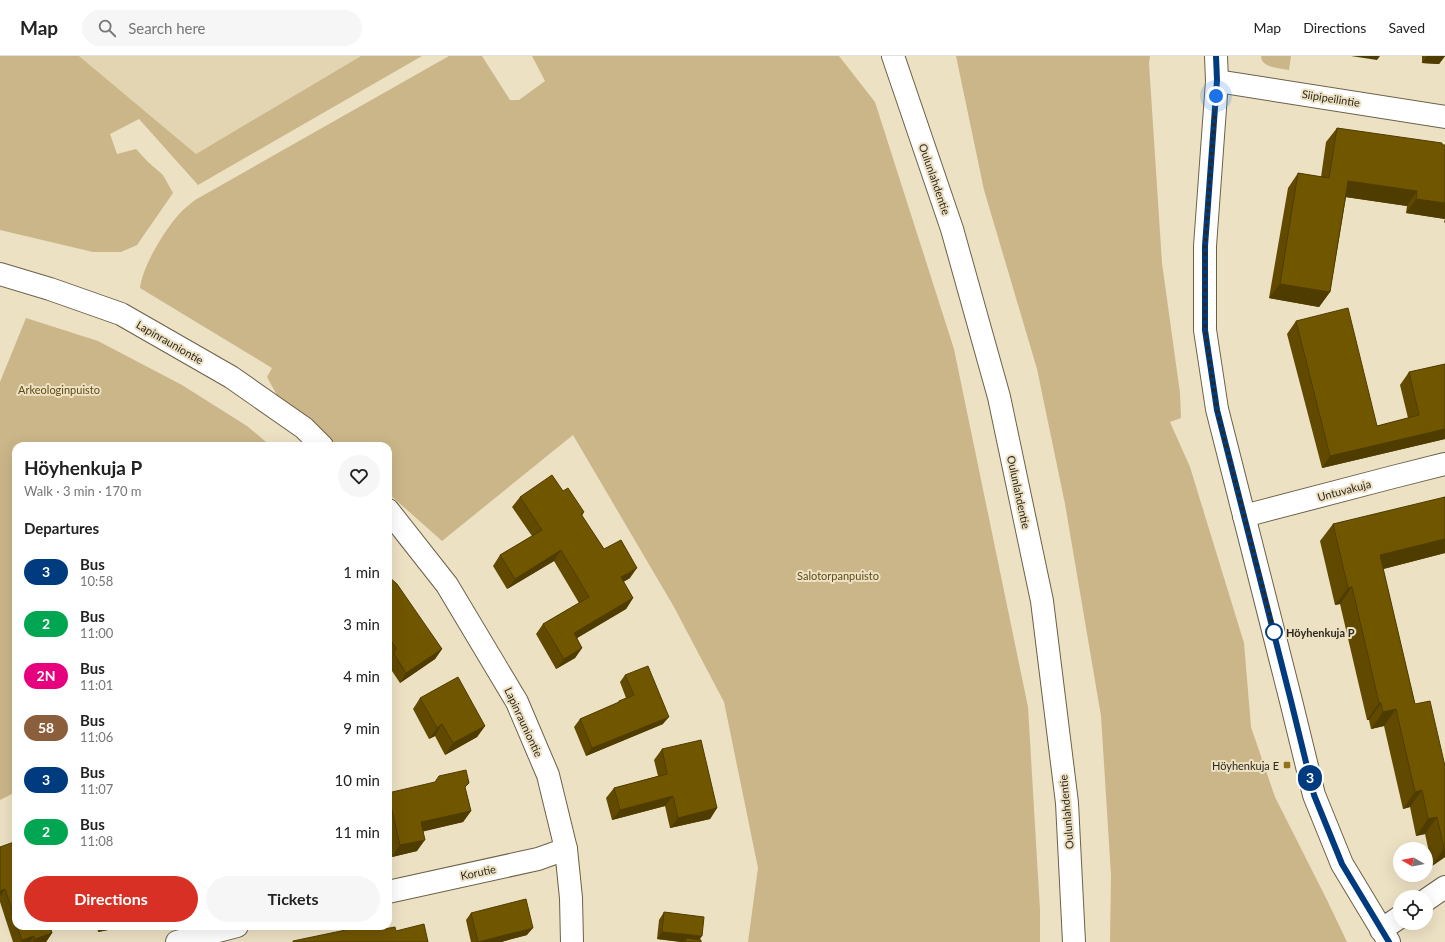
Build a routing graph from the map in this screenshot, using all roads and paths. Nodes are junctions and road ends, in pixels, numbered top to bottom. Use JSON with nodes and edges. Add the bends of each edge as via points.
{"nodes":[{"id":1,"x":893,"y":56,"type":"edge"},
{"id":2,"x":1216,"y":56,"type":"edge"},
{"id":3,"x":1217,"y":80,"type":"junction"},
{"id":4,"x":1445,"y":117,"type":"edge"},
{"id":5,"x":0,"y":274,"type":"edge"},
{"id":6,"x":318,"y":442,"type":"edge"},
{"id":7,"x":1445,"y":464,"type":"edge"},
{"id":8,"x":392,"y":515,"type":"edge"},
{"id":9,"x":1244,"y":516,"type":"junction"},
{"id":10,"x":566,"y":849,"type":"junction"},
{"id":11,"x":1445,"y":887,"type":"edge"},
{"id":12,"x":392,"y":891,"type":"edge"},
{"id":13,"x":1433,"y":895,"type":"edge"},
{"id":14,"x":1393,"y":926,"type":"edge"},
{"id":15,"x":222,"y":930,"type":"edge"},
{"id":16,"x":1385,"y":936,"type":"edge"},
{"id":17,"x":178,"y":942,"type":"edge"},
{"id":18,"x":572,"y":942,"type":"edge"},
{"id":19,"x":1074,"y":942,"type":"edge"}],
"edges":[{"from":1,"to":19,"type":"street","name":"Oulunlahdentie","via":[[952,229],[999,397],[1040,593],[1067,804]]},
{"from":2,"to":3,"type":"street"},
{"from":3,"to":4,"type":"street","name":"Siipipeilintie"},
{"from":3,"to":9,"type":"street","via":[[1205,246],[1205,330],[1217,410]]},
{"from":5,"to":6,"type":"street","name":"Lapinrauniontie","via":[[121,314],[231,377],[304,428]]},
{"from":7,"to":9,"type":"street","name":"Untuvakuja"},
{"from":8,"to":10,"type":"street","name":"Lapinrauniontie","via":[[447,585],[517,702],[548,776]]},
{"from":9,"to":16,"type":"street","via":[[1314,795],[1342,864]]},
{"from":10,"to":12,"type":"street","name":"Korutie","via":[[538,859]]},
{"from":10,"to":18,"type":"street","name":"Lapinrauniontie"},
{"from":11,"to":13,"type":"street"},
{"from":14,"to":16,"type":"street"},
{"from":15,"to":17,"type":"street"}]}
